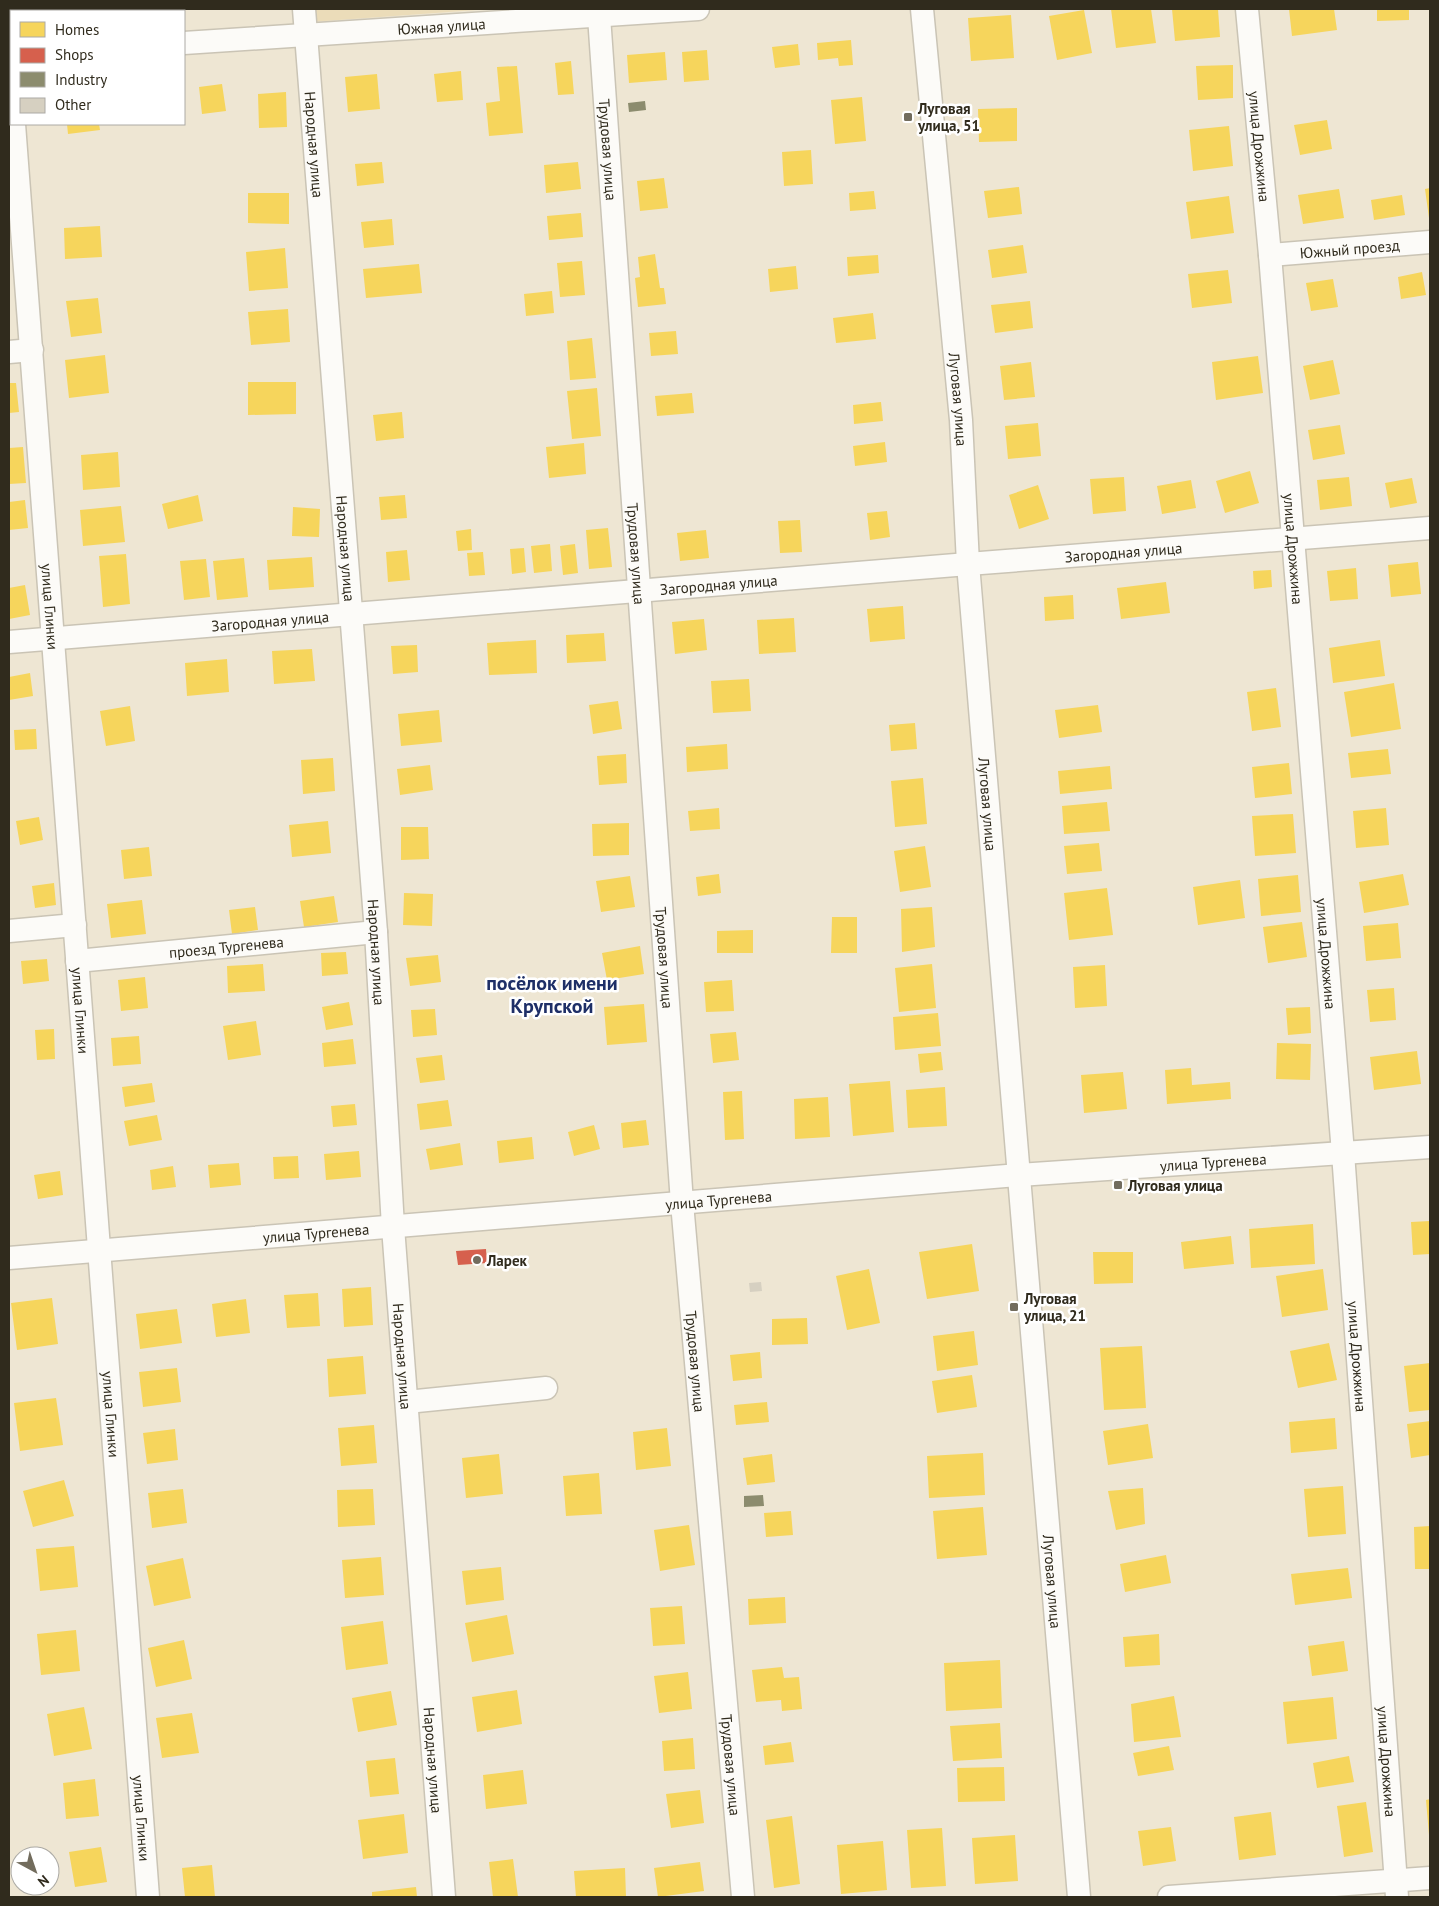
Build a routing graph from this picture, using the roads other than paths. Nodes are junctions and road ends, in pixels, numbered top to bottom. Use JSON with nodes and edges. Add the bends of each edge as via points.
{"nodes":[{"id":1,"x":304,"y":9,"type":"edge"},
{"id":2,"x":698,"y":9,"type":"edge"},
{"id":3,"x":922,"y":9,"type":"edge"},
{"id":4,"x":1248,"y":9,"type":"edge"},
{"id":5,"x":599,"y":16,"type":"junction"},
{"id":6,"x":306,"y":34,"type":"junction"},
{"id":7,"x":185,"y":43,"type":"edge"},
{"id":8,"x":9,"y":49,"type":"edge"},
{"id":9,"x":10,"y":57,"type":"edge"},
{"id":10,"x":14,"y":125,"type":"edge"},
{"id":11,"x":1430,"y":242,"type":"edge"},
{"id":12,"x":1270,"y":254,"type":"junction"},
{"id":13,"x":32,"y":350,"type":"junction"},
{"id":14,"x":9,"y":352,"type":"edge"},
{"id":15,"x":1430,"y":528,"type":"edge"},
{"id":16,"x":1294,"y":539,"type":"junction"},
{"id":17,"x":968,"y":564,"type":"junction"},
{"id":18,"x":640,"y":591,"type":"junction"},
{"id":19,"x":352,"y":614,"type":"junction"},
{"id":20,"x":53,"y":638,"type":"junction"},
{"id":21,"x":9,"y":642,"type":"edge"},
{"id":22,"x":75,"y":925,"type":"junction"},
{"id":23,"x":9,"y":931,"type":"edge"},
{"id":24,"x":376,"y":932,"type":"junction"},
{"id":25,"x":77,"y":961,"type":"junction"},
{"id":26,"x":1430,"y":1147,"type":"edge"},
{"id":27,"x":1343,"y":1152,"type":"junction"},
{"id":28,"x":1019,"y":1175,"type":"junction"},
{"id":29,"x":682,"y":1203,"type":"junction"},
{"id":30,"x":393,"y":1227,"type":"junction"},
{"id":31,"x":99,"y":1251,"type":"junction"},
{"id":32,"x":9,"y":1258,"type":"edge"},
{"id":33,"x":546,"y":1388,"type":"dead end"},
{"id":34,"x":407,"y":1402,"type":"junction"},
{"id":35,"x":1430,"y":1878,"type":"edge"},
{"id":36,"x":1396,"y":1889,"type":"edge"},
{"id":37,"x":148,"y":1897,"type":"edge"},
{"id":38,"x":444,"y":1897,"type":"edge"},
{"id":39,"x":743,"y":1897,"type":"edge"},
{"id":40,"x":1080,"y":1897,"type":"edge"},
{"id":41,"x":1169,"y":1897,"type":"edge"}],
"edges":[{"from":1,"to":6,"type":"street","name":"Народная улица"},
{"from":2,"to":5,"type":"street","name":"Южная улица"},
{"from":3,"to":17,"type":"street","name":"Луговая улица","via":[[961,420]]},
{"from":4,"to":12,"type":"street","name":"улица Дрожжина"},
{"from":5,"to":6,"type":"street","name":"Южная улица"},
{"from":5,"to":18,"type":"street","name":"Трудовая улица"},
{"from":6,"to":7,"type":"street","name":"Южная улица"},
{"from":6,"to":19,"type":"street","name":"Народная улица"},
{"from":8,"to":9,"type":"street"},
{"from":10,"to":13,"type":"street","name":"улица Глинки"},
{"from":11,"to":12,"type":"street","name":"Южный проезд"},
{"from":12,"to":16,"type":"street","name":"улица Дрожжина"},
{"from":13,"to":14,"type":"street"},
{"from":13,"to":20,"type":"street","name":"улица Глинки"},
{"from":15,"to":16,"type":"street","name":"Загородная улица"},
{"from":16,"to":17,"type":"street","name":"Загородная улица"},
{"from":16,"to":27,"type":"street","name":"улица Дрожжина"},
{"from":17,"to":18,"type":"street","name":"Загородная улица"},
{"from":17,"to":28,"type":"street","name":"Луговая улица"},
{"from":18,"to":19,"type":"street","name":"Загородная улица"},
{"from":18,"to":29,"type":"street","name":"Трудовая улица"},
{"from":19,"to":20,"type":"street","name":"Загородная улица"},
{"from":19,"to":24,"type":"street","name":"Народная улица"},
{"from":20,"to":21,"type":"street","name":"Загородная улица"},
{"from":20,"to":22,"type":"street","name":"улица Глинки"},
{"from":22,"to":23,"type":"street"},
{"from":22,"to":25,"type":"street","name":"улица Глинки"},
{"from":24,"to":25,"type":"street","name":"проезд Тургенева"},
{"from":24,"to":30,"type":"street","name":"Народная улица"},
{"from":25,"to":31,"type":"street","name":"улица Глинки"},
{"from":26,"to":27,"type":"street","name":"улица Тургенева"},
{"from":27,"to":28,"type":"street","name":"улица Тургенева"},
{"from":27,"to":36,"type":"street","name":"улица Дрожжина"},
{"from":28,"to":29,"type":"street","name":"улица Тургенева"},
{"from":28,"to":40,"type":"street","name":"Луговая улица"},
{"from":29,"to":30,"type":"street","name":"улица Тургенева"},
{"from":29,"to":39,"type":"street","name":"Трудовая улица"},
{"from":30,"to":31,"type":"street","name":"улица Тургенева"},
{"from":30,"to":34,"type":"street","name":"Народная улица"},
{"from":31,"to":32,"type":"street","name":"улица Тургенева"},
{"from":31,"to":37,"type":"street","name":"улица Глинки"},
{"from":33,"to":34,"type":"street"},
{"from":34,"to":38,"type":"street","name":"Народная улица"},
{"from":35,"to":36,"type":"street"},
{"from":36,"to":41,"type":"street"}]}
